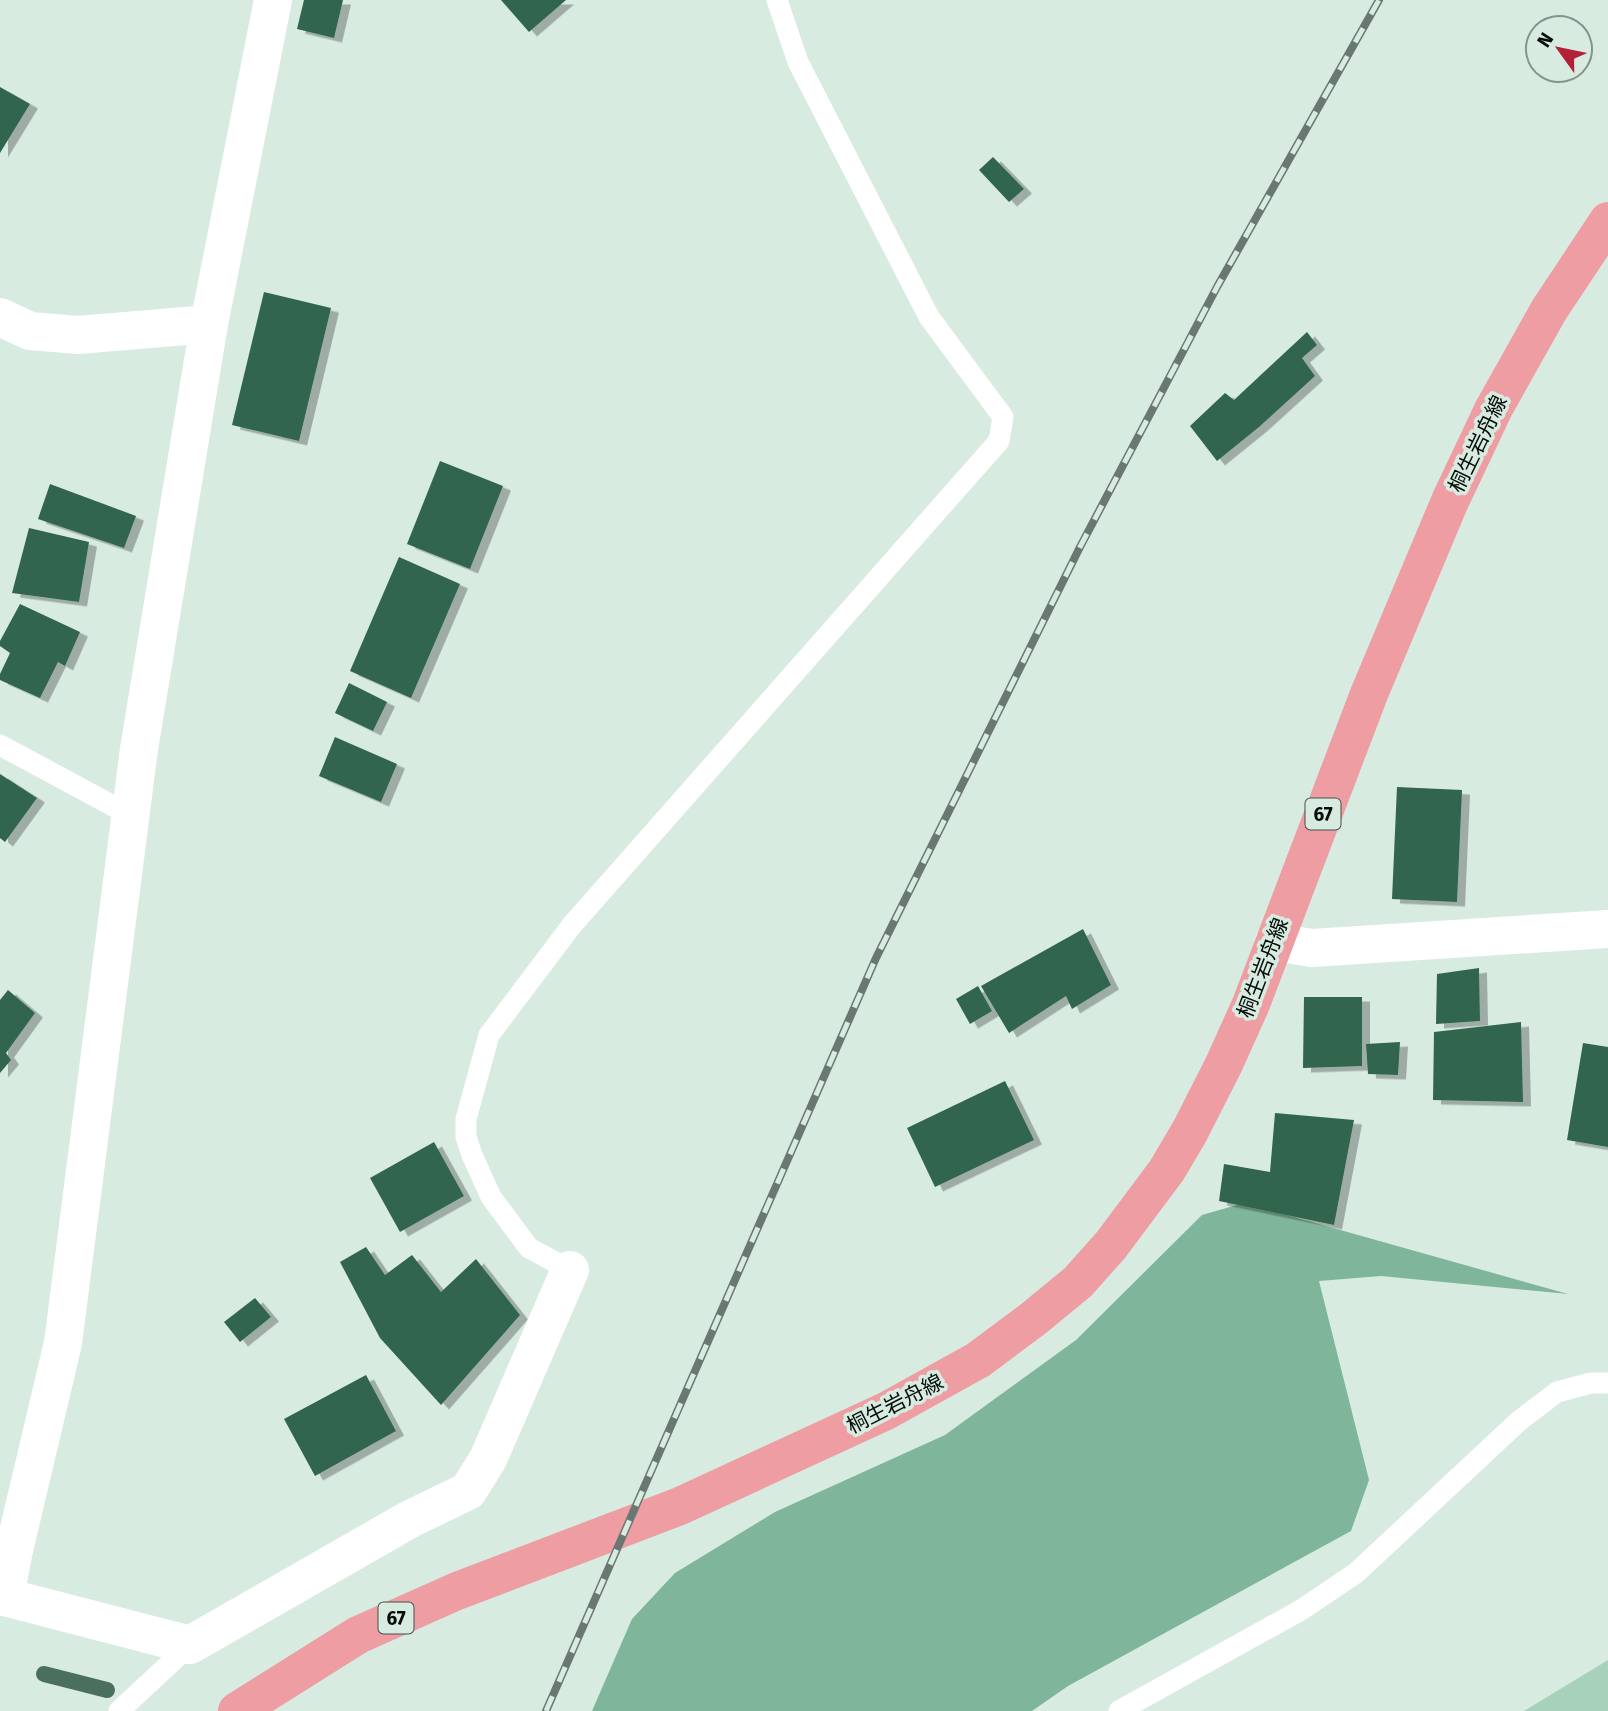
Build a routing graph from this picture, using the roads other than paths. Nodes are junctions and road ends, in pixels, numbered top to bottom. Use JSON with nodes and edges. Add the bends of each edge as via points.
{"nodes":[{"id":1,"x":273,"y":0,"type":"edge"},
{"id":2,"x":777,"y":0,"type":"edge"},
{"id":3,"x":1608,"y":221,"type":"edge"},
{"id":4,"x":0,"y":317,"type":"edge"},
{"id":5,"x":209,"y":324,"type":"junction"},
{"id":6,"x":0,"y":745,"type":"edge"},
{"id":7,"x":130,"y":815,"type":"junction"},
{"id":8,"x":1608,"y":929,"type":"edge"},
{"id":9,"x":1274,"y":942,"type":"junction"},
{"id":10,"x":570,"y":1270,"type":"joint"},
{"id":11,"x":1608,"y":1383,"type":"edge"},
{"id":12,"x":2,"y":1602,"type":"edge"},
{"id":13,"x":190,"y":1645,"type":"junction"},
{"id":14,"x":119,"y":1711,"type":"edge"},
{"id":15,"x":237,"y":1711,"type":"edge"},
{"id":16,"x":1119,"y":1711,"type":"edge"}],
"edges":[{"from":1,"to":5,"type":"street"},
{"from":2,"to":10,"type":"lane","via":[[798,62],[929,317],[1003,417],[999,441],[572,925],[489,1035],[466,1119],[472,1155],[491,1197],[529,1248]]},
{"from":3,"to":9,"type":"main road","name":"桐生岩舟線","number":"67","via":[[1549,310],[1461,478],[1369,694]]},
{"from":4,"to":5,"type":"street","via":[[30,331],[78,335]]},
{"from":5,"to":7,"type":"street"},
{"from":6,"to":7,"type":"lane"},
{"from":7,"to":12,"type":"street","via":[[63,1343]]},
{"from":8,"to":9,"type":"street","via":[[1312,948]]},
{"from":9,"to":15,"type":"main road","name":"桐生岩舟線","number":"67","via":[[1251,1004],[1190,1131],[1143,1204],[1078,1282],[978,1360],[887,1411],[680,1506],[457,1591],[358,1635]]},
{"from":10,"to":13,"type":"street","via":[[488,1459],[468,1491],[410,1519]]},
{"from":11,"to":16,"type":"lane","via":[[1558,1392],[1520,1421],[1356,1573],[1301,1610]]},
{"from":12,"to":13,"type":"street"},
{"from":13,"to":14,"type":"lane"}]}
